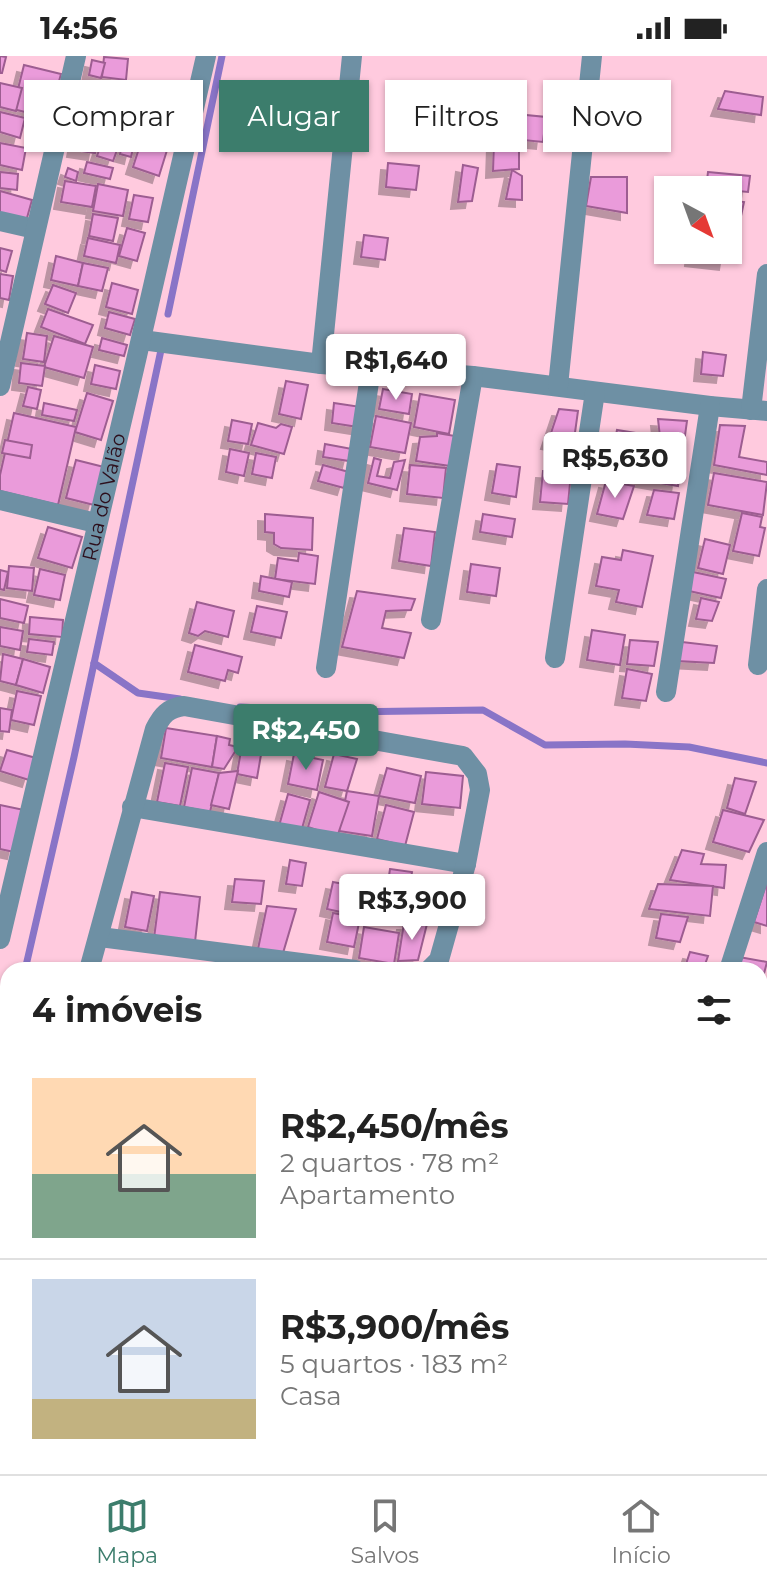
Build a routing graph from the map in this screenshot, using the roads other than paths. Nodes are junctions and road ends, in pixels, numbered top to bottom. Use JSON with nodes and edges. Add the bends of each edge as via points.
{"nodes":[{"id":1,"x":76,"y":56,"type":"edge"},
{"id":2,"x":206,"y":56,"type":"edge"},
{"id":3,"x":352,"y":56,"type":"edge"},
{"id":4,"x":592,"y":56,"type":"edge"},
{"id":5,"x":0,"y":221,"type":"edge"},
{"id":6,"x":35,"y":229,"type":"junction"},
{"id":7,"x":767,"y":274,"type":"edge"},
{"id":8,"x":142,"y":340,"type":"junction"},
{"id":9,"x":2,"y":363,"type":"edge"},
{"id":10,"x":321,"y":364,"type":"junction"},
{"id":11,"x":371,"y":369,"type":"junction"},
{"id":12,"x":473,"y":376,"type":"junction"},
{"id":13,"x":0,"y":386,"type":"edge"},
{"id":14,"x":558,"y":386,"type":"junction"},
{"id":15,"x":595,"y":392,"type":"junction"},
{"id":16,"x":710,"y":406,"type":"junction"},
{"id":17,"x":759,"y":411,"type":"edge"},
{"id":18,"x":0,"y":500,"type":"edge"},
{"id":19,"x":96,"y":523,"type":"junction"},
{"id":20,"x":767,"y":589,"type":"edge"},
{"id":21,"x":431,"y":620,"type":"dead end"},
{"id":22,"x":555,"y":658,"type":"dead end"},
{"id":23,"x":758,"y":665,"type":"dead end"},
{"id":24,"x":326,"y":668,"type":"dead end"},
{"id":25,"x":666,"y":692,"type":"dead end"},
{"id":26,"x":132,"y":807,"type":"junction"},
{"id":27,"x":767,"y":852,"type":"edge"},
{"id":28,"x":466,"y":864,"type":"junction"},
{"id":29,"x":100,"y":937,"type":"junction"},
{"id":30,"x":0,"y":939,"type":"edge"},
{"id":31,"x":92,"y":962,"type":"edge"},
{"id":32,"x":293,"y":962,"type":"edge"},
{"id":33,"x":437,"y":962,"type":"edge"},
{"id":34,"x":732,"y":962,"type":"edge"}],
"edges":[{"from":1,"to":6,"type":"street"},
{"from":2,"to":8,"type":"street","name":"Rua do Valão"},
{"from":3,"to":10,"type":"street"},
{"from":4,"to":14,"type":"street"},
{"from":5,"to":6,"type":"street"},
{"from":6,"to":9,"type":"street"},
{"from":7,"to":17,"type":"street"},
{"from":8,"to":10,"type":"street"},
{"from":8,"to":19,"type":"street","name":"Rua do Valão"},
{"from":9,"to":13,"type":"street"},
{"from":10,"to":11,"type":"street"},
{"from":11,"to":12,"type":"street"},
{"from":11,"to":24,"type":"street"},
{"from":12,"to":14,"type":"street"},
{"from":12,"to":21,"type":"street"},
{"from":14,"to":15,"type":"street"},
{"from":15,"to":16,"type":"street"},
{"from":15,"to":22,"type":"street"},
{"from":16,"to":17,"type":"street"},
{"from":16,"to":25,"type":"street"},
{"from":18,"to":19,"type":"street"},
{"from":19,"to":30,"type":"street","name":"Rua do Valão"},
{"from":20,"to":23,"type":"street"},
{"from":26,"to":28,"type":"street"},
{"from":26,"to":28,"type":"street","via":[[155,729],[163,714],[184,706],[463,756],[477,774],[480,790]]},
{"from":26,"to":29,"type":"street"},
{"from":27,"to":34,"type":"street"},
{"from":28,"to":33,"type":"street"},
{"from":29,"to":31,"type":"street"},
{"from":29,"to":32,"type":"street"}]}
